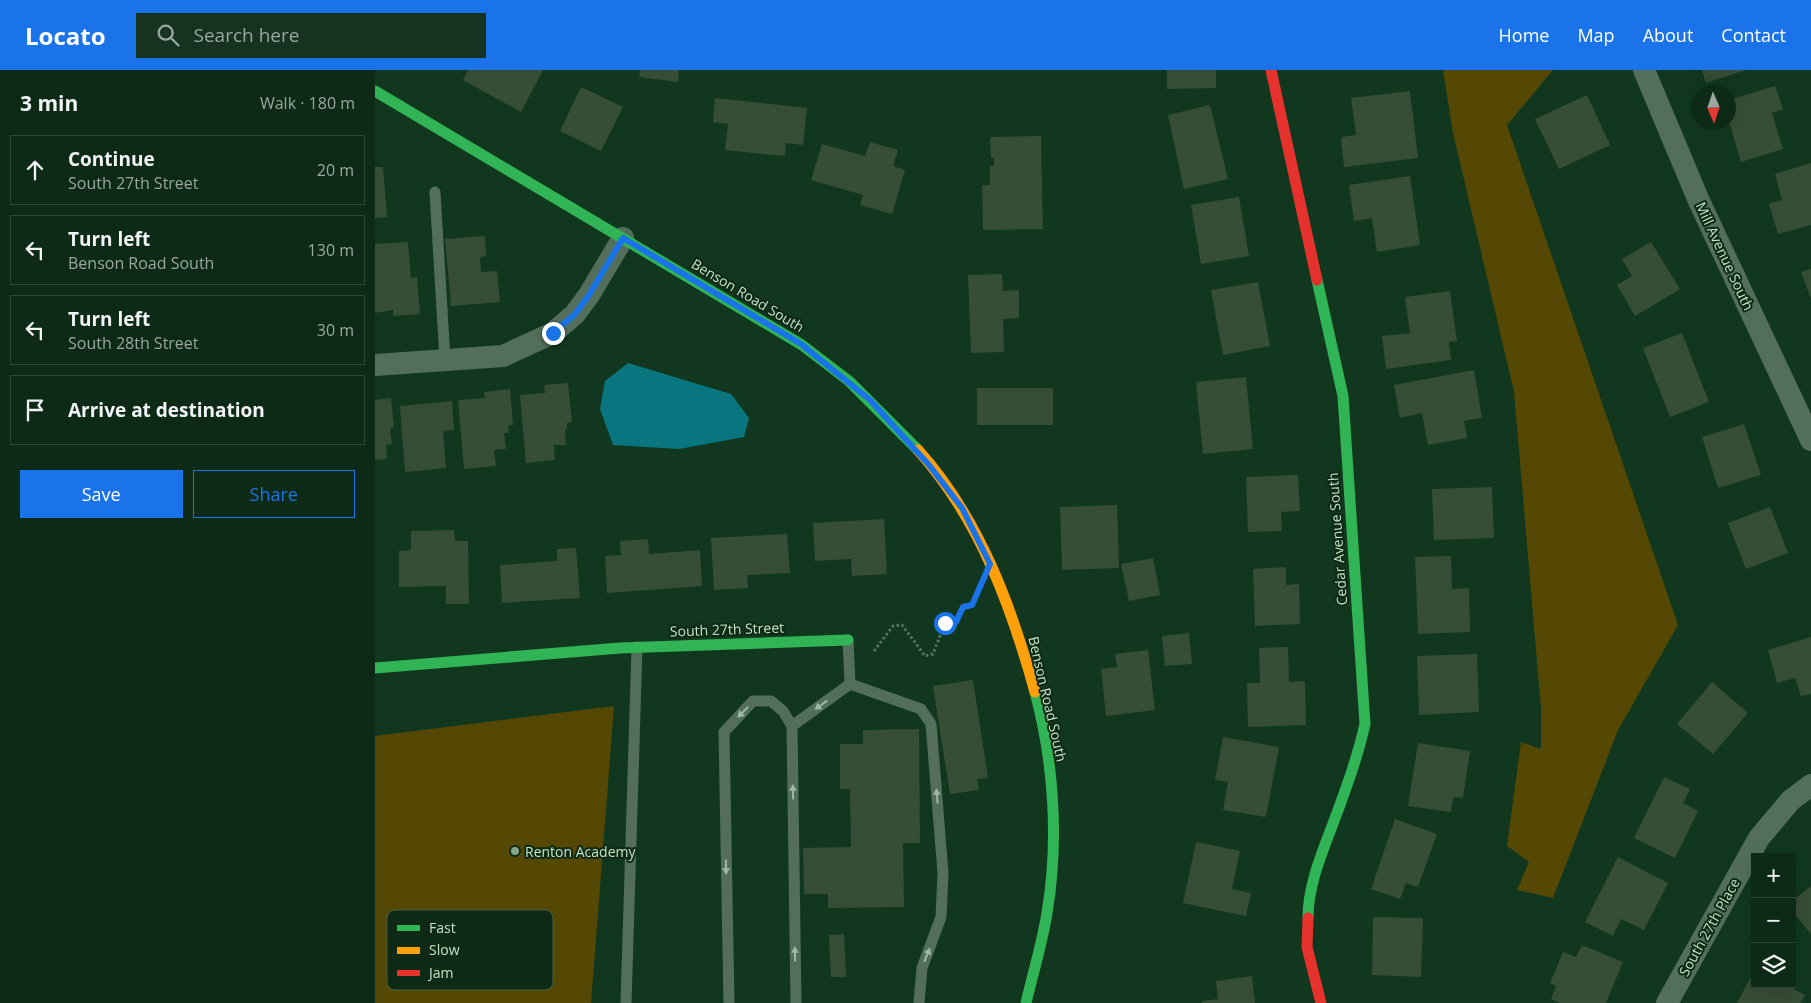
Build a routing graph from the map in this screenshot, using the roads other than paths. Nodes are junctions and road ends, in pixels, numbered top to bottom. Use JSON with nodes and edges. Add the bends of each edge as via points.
{"nodes":[{"id":1,"x":1271,"y":70,"type":"edge"},
{"id":2,"x":1644,"y":70,"type":"edge"},
{"id":3,"x":375,"y":91,"type":"edge"},
{"id":4,"x":435,"y":192,"type":"dead end"},
{"id":5,"x":623,"y":238,"type":"junction"},
{"id":6,"x":445,"y":360,"type":"junction"},
{"id":7,"x":375,"y":365,"type":"edge"},
{"id":8,"x":1811,"y":440,"type":"edge"},
{"id":9,"x":848,"y":640,"type":"joint"},
{"id":10,"x":637,"y":647,"type":"junction"},
{"id":11,"x":375,"y":668,"type":"edge"},
{"id":12,"x":850,"y":684,"type":"junction"},
{"id":13,"x":792,"y":726,"type":"junction"},
{"id":14,"x":1811,"y":785,"type":"edge"},
{"id":15,"x":626,"y":1003,"type":"edge"},
{"id":16,"x":729,"y":1003,"type":"edge"},
{"id":17,"x":795,"y":1003,"type":"edge"},
{"id":18,"x":919,"y":1003,"type":"edge"},
{"id":19,"x":1026,"y":1003,"type":"edge"},
{"id":20,"x":1321,"y":1003,"type":"edge"},
{"id":21,"x":1667,"y":1003,"type":"edge"}],
"edges":[{"from":1,"to":20,"type":"street","name":"Cedar Avenue South","via":[[1343,396],[1365,724],[1358,755],[1318,864],[1308,906],[1307,947]]},
{"from":2,"to":8,"type":"street","name":"Mill Avenue South","via":[[1699,201]]},
{"from":3,"to":5,"type":"street","name":"Benson Road South"},
{"from":4,"to":6,"type":"lane"},
{"from":5,"to":6,"type":"street","via":[[589,295],[575,314],[553,333],[503,356]]},
{"from":5,"to":19,"type":"street","name":"Benson Road South","via":[[801,344],[870,400],[929,465],[962,508],[990,564],[1026,658],[1048,758],[1053,830],[1049,902]]},
{"from":6,"to":7,"type":"street"},
{"from":9,"to":10,"type":"street","name":"South 27th Street"},
{"from":9,"to":12,"type":"lane"},
{"from":10,"to":11,"type":"street","name":"South 27th Street"},
{"from":10,"to":15,"type":"lane"},
{"from":12,"to":13,"type":"lane","one_way":true},
{"from":18,"to":12,"type":"lane","one_way":true,"via":[[922,968],[941,917],[943,874],[931,724],[921,709]]},
{"from":13,"to":16,"type":"lane","one_way":true,"via":[[783,710],[771,701],[753,701],[724,732]]},
{"from":17,"to":13,"type":"lane","one_way":true},
{"from":14,"to":21,"type":"street","name":"South 27th Place","via":[[1791,800],[1759,838]]}]}
